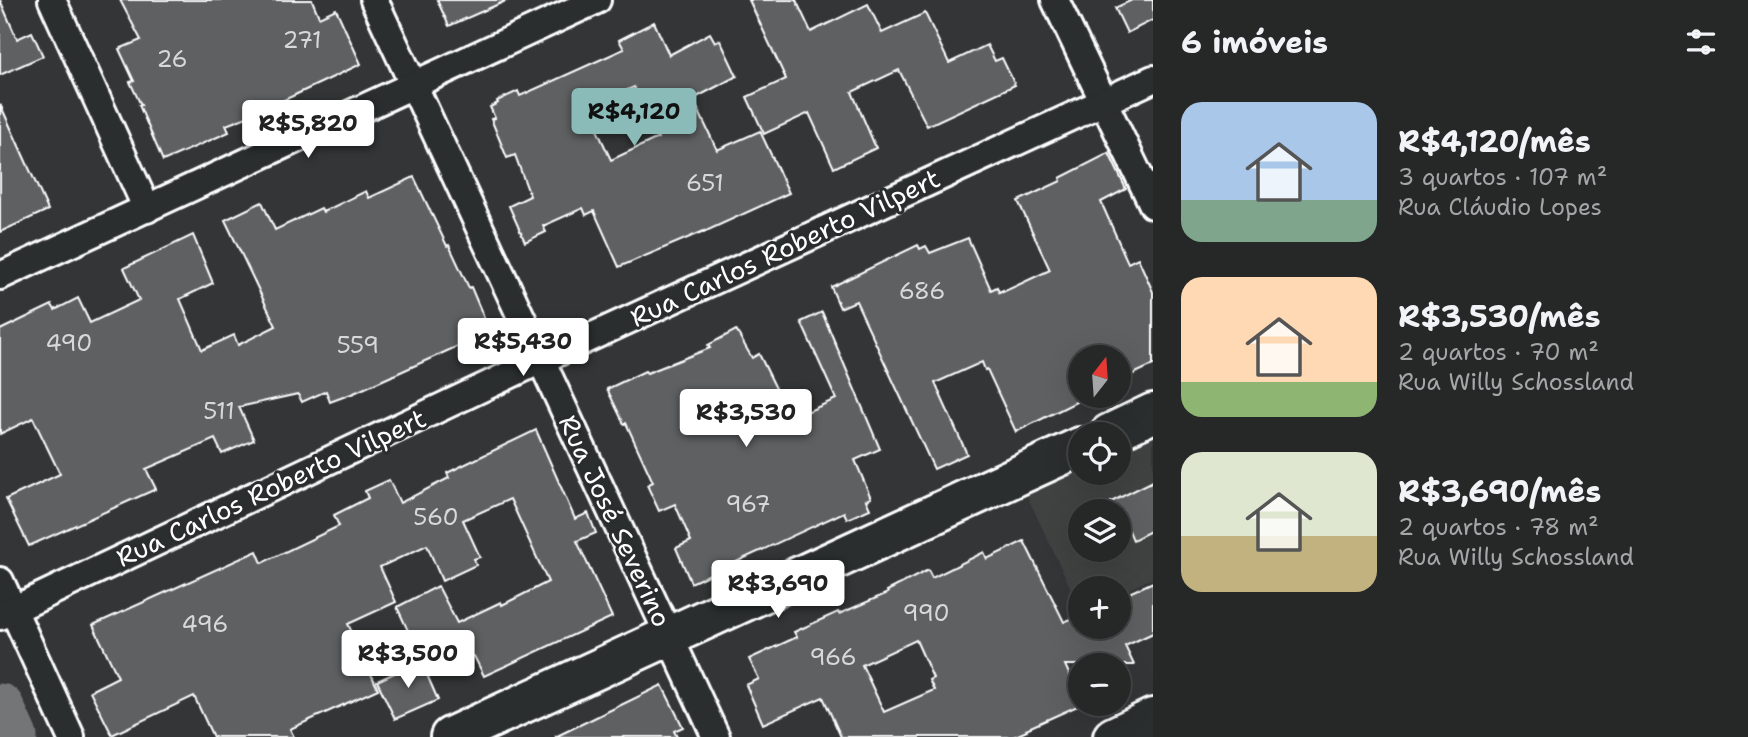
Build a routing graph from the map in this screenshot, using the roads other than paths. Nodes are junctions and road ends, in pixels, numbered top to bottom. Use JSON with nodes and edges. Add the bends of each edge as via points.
{"nodes":[{"id":1,"x":52,"y":0,"type":"edge"},
{"id":2,"x":374,"y":0,"type":"edge"},
{"id":3,"x":597,"y":0,"type":"edge"},
{"id":4,"x":1055,"y":0,"type":"edge"},
{"id":5,"x":1153,"y":79,"type":"edge"},
{"id":6,"x":414,"y":85,"type":"junction"},
{"id":7,"x":1104,"y":102,"type":"junction"},
{"id":8,"x":1153,"y":205,"type":"edge"},
{"id":9,"x":147,"y":209,"type":"junction"},
{"id":10,"x":0,"y":276,"type":"edge"},
{"id":11,"x":541,"y":360,"type":"junction"},
{"id":12,"x":1153,"y":414,"type":"edge"},
{"id":13,"x":1131,"y":424,"type":"edge"},
{"id":14,"x":1068,"y":453,"type":"edge"},
{"id":15,"x":0,"y":581,"type":"edge"},
{"id":16,"x":7,"y":612,"type":"edge"},
{"id":17,"x":669,"y":637,"type":"junction"},
{"id":18,"x":1153,"y":718,"type":"edge"},
{"id":19,"x":71,"y":737,"type":"edge"},
{"id":20,"x":450,"y":737,"type":"edge"},
{"id":21,"x":716,"y":737,"type":"edge"},
{"id":22,"x":1113,"y":737,"type":"edge"}],
"edges":[{"from":1,"to":9,"type":"street"},
{"from":2,"to":6,"type":"street","name":"Rua José Severino"},
{"from":3,"to":6,"type":"street"},
{"from":4,"to":7,"type":"street"},
{"from":5,"to":7,"type":"street","name":"Rua Carlos Roberto Vilpert"},
{"from":6,"to":9,"type":"street"},
{"from":6,"to":11,"type":"street","name":"Rua José Severino"},
{"from":7,"to":8,"type":"street"},
{"from":7,"to":11,"type":"street","name":"Rua Carlos Roberto Vilpert"},
{"from":9,"to":10,"type":"street"},
{"from":11,"to":16,"type":"street","name":"Rua Carlos Roberto Vilpert"},
{"from":11,"to":17,"type":"street","name":"Rua José Severino"},
{"from":12,"to":13,"type":"street"},
{"from":14,"to":17,"type":"street"},
{"from":15,"to":16,"type":"street"},
{"from":16,"to":19,"type":"street"},
{"from":17,"to":20,"type":"street"},
{"from":17,"to":21,"type":"street","name":"Rua José Severino"},
{"from":18,"to":22,"type":"street"}]}
